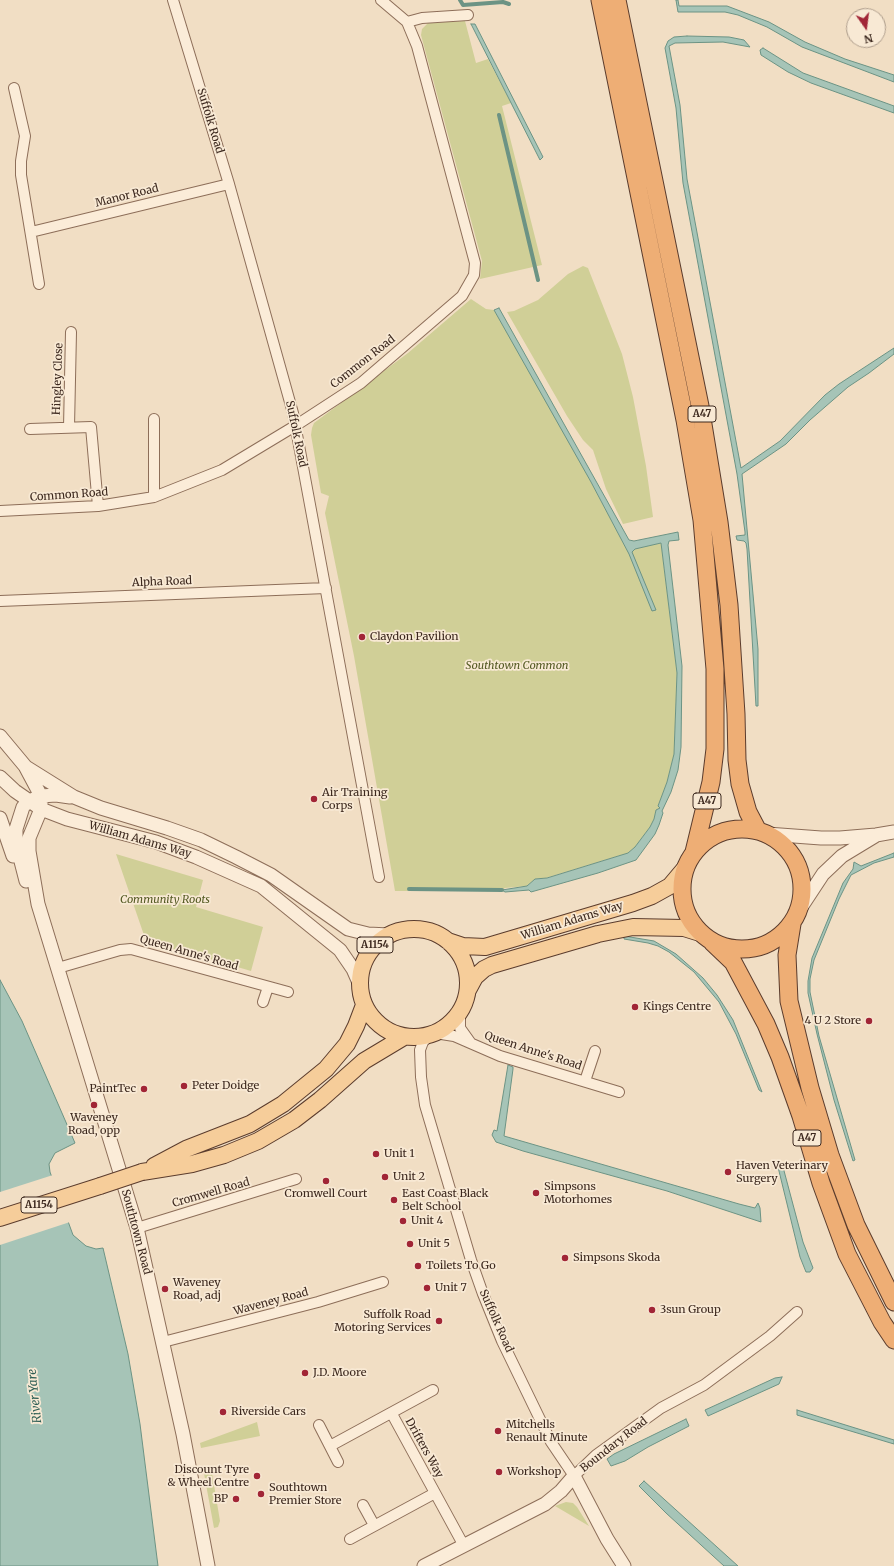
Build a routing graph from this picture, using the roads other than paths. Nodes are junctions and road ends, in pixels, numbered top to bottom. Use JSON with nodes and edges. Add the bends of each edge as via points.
{"nodes":[{"id":1,"x":173,"y":0,"type":"edge"},
{"id":2,"x":381,"y":0,"type":"edge"},
{"id":3,"x":600,"y":0,"type":"edge"},
{"id":4,"x":617,"y":0,"type":"edge"},
{"id":5,"x":468,"y":15,"type":"dead end"},
{"id":6,"x":407,"y":22,"type":"junction"},
{"id":7,"x":14,"y":88,"type":"dead end"},
{"id":8,"x":229,"y":184,"type":"junction"},
{"id":9,"x":31,"y":232,"type":"junction"},
{"id":10,"x":39,"y":284,"type":"dead end"},
{"id":11,"x":71,"y":332,"type":"dead end"},
{"id":12,"x":154,"y":419,"type":"dead end"},
{"id":13,"x":295,"y":426,"type":"junction"},
{"id":14,"x":69,"y":427,"type":"junction"},
{"id":15,"x":30,"y":429,"type":"dead end"},
{"id":16,"x":154,"y":497,"type":"junction"},
{"id":17,"x":98,"y":506,"type":"junction"},
{"id":18,"x":0,"y":511,"type":"edge"},
{"id":19,"x":326,"y":588,"type":"junction"},
{"id":20,"x":0,"y":601,"type":"edge"},
{"id":21,"x":0,"y":736,"type":"edge"},
{"id":22,"x":24,"y":766,"type":"junction"},
{"id":23,"x":0,"y":777,"type":"edge"},
{"id":24,"x":74,"y":797,"type":"junction"},
{"id":25,"x":37,"y":802,"type":"junction"},
{"id":26,"x":0,"y":818,"type":"edge"},
{"id":27,"x":762,"y":832,"type":"junction"},
{"id":28,"x":894,"y":832,"type":"edge"},
{"id":29,"x":876,"y":835,"type":"junction"},
{"id":30,"x":694,"y":852,"type":"junction"},
{"id":31,"x":686,"y":867,"type":"junction"},
{"id":32,"x":380,"y":877,"type":"dead end"},
{"id":33,"x":26,"y":881,"type":"junction"},
{"id":34,"x":38,"y":904,"type":"junction"},
{"id":35,"x":795,"y":918,"type":"junction"},
{"id":36,"x":389,"y":935,"type":"junction"},
{"id":37,"x":706,"y":937,"type":"junction"},
{"id":38,"x":448,"y":941,"type":"junction"},
{"id":39,"x":58,"y":968,"type":"junction"},
{"id":40,"x":360,"y":985,"type":"junction"},
{"id":41,"x":268,"y":987,"type":"junction"},
{"id":42,"x":468,"y":990,"type":"junction"},
{"id":43,"x":288,"y":992,"type":"dead end"},
{"id":44,"x":263,"y":1002,"type":"dead end"},
{"id":45,"x":364,"y":1005,"type":"junction"},
{"id":46,"x":460,"y":1013,"type":"junction"},
{"id":47,"x":432,"y":1035,"type":"junction"},
{"id":48,"x":404,"y":1037,"type":"junction"},
{"id":49,"x":473,"y":1045,"type":"junction"},
{"id":50,"x":595,"y":1051,"type":"dead end"},
{"id":51,"x":585,"y":1081,"type":"junction"},
{"id":52,"x":619,"y":1092,"type":"dead end"},
{"id":53,"x":142,"y":1172,"type":"junction"},
{"id":54,"x":294,"y":1180,"type":"dead end"},
{"id":55,"x":0,"y":1218,"type":"edge"},
{"id":56,"x":137,"y":1228,"type":"junction"},
{"id":57,"x":383,"y":1282,"type":"dead end"},
{"id":58,"x":894,"y":1302,"type":"edge"},
{"id":59,"x":797,"y":1312,"type":"dead end"},
{"id":60,"x":894,"y":1340,"type":"edge"},
{"id":61,"x":163,"y":1342,"type":"junction"},
{"id":62,"x":433,"y":1390,"type":"dead end"},
{"id":63,"x":392,"y":1414,"type":"junction"},
{"id":64,"x":319,"y":1425,"type":"dead end"},
{"id":65,"x":330,"y":1446,"type":"junction"},
{"id":66,"x":338,"y":1462,"type":"dead end"},
{"id":67,"x":574,"y":1476,"type":"junction"},
{"id":68,"x":435,"y":1493,"type":"junction"},
{"id":69,"x":363,"y":1505,"type":"dead end"},
{"id":70,"x":374,"y":1525,"type":"junction"},
{"id":71,"x":350,"y":1539,"type":"dead end"},
{"id":72,"x":464,"y":1546,"type":"junction"},
{"id":73,"x":208,"y":1566,"type":"edge"},
{"id":74,"x":424,"y":1566,"type":"edge"},
{"id":75,"x":624,"y":1566,"type":"edge"}],
"edges":[{"from":1,"to":8,"type":"street","name":"Suffolk Road"},
{"from":2,"to":6,"type":"street"},
{"from":3,"to":30,"type":"highway","number":"A47","via":[[685,420],[702,520],[715,669],[715,750],[711,782]]},
{"from":4,"to":27,"type":"highway","number":"A47","via":[[700,406],[719,522],[729,606],[740,784],[748,812]]},
{"from":5,"to":6,"type":"street","via":[[422,18]]},
{"from":6,"to":13,"type":"street","name":"Common Road","via":[[417,46],[475,263],[474,275],[462,296],[367,378]]},
{"from":7,"to":9,"type":"street","via":[[25,136],[21,175]]},
{"from":8,"to":9,"type":"street","name":"Manor Road"},
{"from":8,"to":13,"type":"street","name":"Suffolk Road"},
{"from":9,"to":10,"type":"street"},
{"from":11,"to":14,"type":"street","name":"Hingley Close"},
{"from":12,"to":16,"type":"street"},
{"from":13,"to":16,"type":"street","name":"Common Road","via":[[222,470]]},
{"from":13,"to":19,"type":"street","name":"Suffolk Road"},
{"from":14,"to":15,"type":"street","name":"Hingley Close"},
{"from":14,"to":17,"type":"street","name":"Hingley Close","via":[[91,427]]},
{"from":16,"to":17,"type":"street","name":"Common Road"},
{"from":17,"to":18,"type":"street","name":"Common Road"},
{"from":19,"to":20,"type":"street","name":"Alpha Road"},
{"from":19,"to":32,"type":"street","name":"Suffolk Road"},
{"from":21,"to":22,"type":"street"},
{"from":22,"to":24,"type":"street","name":"William Adams Way"},
{"from":22,"to":25,"type":"street"},
{"from":23,"to":25,"type":"street","via":[[15,792]]},
{"from":24,"to":25,"type":"street","name":"William Adams Way","via":[[56,795]]},
{"from":24,"to":36,"type":"street","name":"William Adams Way","via":[[201,840],[271,875],[348,930]]},
{"from":25,"to":33,"type":"street","via":[[23,807],[16,829],[16,842]]},
{"from":25,"to":34,"type":"street","name":"Southtown Road","via":[[29,838],[29,851]]},
{"from":25,"to":40,"type":"street","name":"William Adams Way","via":[[68,819],[156,842],[261,886],[340,950]]},
{"from":26,"to":33,"type":"street","name":"Southtown Road","via":[[11,852]]},
{"from":27,"to":29,"type":"street","via":[[820,838]]},
{"from":27,"to":30,"type":"highway","via":[[740,829],[723,832],[707,840]]},
{"from":27,"to":35,"type":"highway","via":[[785,848],[798,867],[802,897]]},
{"from":28,"to":29,"type":"street"},
{"from":29,"to":35,"type":"street","via":[[842,856],[823,874]]},
{"from":30,"to":31,"type":"highway"},
{"from":31,"to":37,"type":"highway","via":[[682,884],[683,902],[689,919]]},
{"from":31,"to":38,"type":"main road","name":"William Adams Way","number":"A1154","via":[[670,886],[633,903],[485,947],[468,947]]},
{"from":33,"to":34,"type":"street","name":"Southtown Road"},
{"from":34,"to":39,"type":"street","name":"Southtown Road"},
{"from":35,"to":37,"type":"highway","via":[[774,940],[764,946],[746,950],[729,948]]},
{"from":35,"to":58,"type":"highway","number":"A47","via":[[787,955],[789,1001],[810,1088],[830,1155],[856,1225]]},
{"from":36,"to":38,"type":"main road","number":"A1154","via":[[401,930],[418,929],[434,933]]},
{"from":36,"to":40,"type":"main road","number":"A1154","via":[[367,956],[361,970]]},
{"from":37,"to":42,"type":"main road","name":"William Adams Way","number":"A1154","via":[[684,928],[632,927],[598,934],[492,965],[475,977]]},
{"from":37,"to":60,"type":"highway","number":"A47","via":[[734,962],[766,1024],[847,1254]]},
{"from":38,"to":42,"type":"main road","number":"A1154","via":[[460,954],[467,971]]},
{"from":39,"to":41,"type":"street","name":"Queen Anne's Road","via":[[131,949]]},
{"from":39,"to":56,"type":"street","name":"Southtown Road"},
{"from":40,"to":45,"type":"main road","number":"A1154"},
{"from":41,"to":43,"type":"street","name":"Queen Anne's Road"},
{"from":41,"to":44,"type":"street"},
{"from":42,"to":46,"type":"main road","number":"A1154"},
{"from":45,"to":48,"type":"main road","number":"A1154","via":[[380,1026]]},
{"from":45,"to":53,"type":"main road","number":"A1154","via":[[347,1044],[326,1069],[283,1104],[250,1124],[186,1149]]},
{"from":46,"to":47,"type":"main road","number":"A1154","via":[[445,1028]]},
{"from":46,"to":49,"type":"street","name":"Queen Anne's Road","via":[[460,1028]]},
{"from":47,"to":48,"type":"main road","number":"A1154"},
{"from":47,"to":49,"type":"street","name":"Queen Anne's Road","via":[[454,1036]]},
{"from":47,"to":67,"type":"street","name":"Suffolk Road","via":[[423,1042],[420,1050],[428,1122],[483,1294],[502,1341],[551,1442]]},
{"from":48,"to":53,"type":"main road","number":"A1154","via":[[364,1061],[294,1120],[258,1141],[224,1155],[192,1164]]},
{"from":49,"to":51,"type":"street","name":"Queen Anne's Road","via":[[500,1056]]},
{"from":50,"to":51,"type":"street","name":"Queen Anne's Road"},
{"from":51,"to":52,"type":"street","name":"Queen Anne's Road"},
{"from":53,"to":55,"type":"main road","number":"A1154","bridge":true},
{"from":54,"to":56,"type":"street","name":"Cromwell Road"},
{"from":56,"to":61,"type":"street","name":"Southtown Road"},
{"from":57,"to":61,"type":"street","name":"Waveney Road","via":[[318,1302]]},
{"from":59,"to":67,"type":"street","name":"Boundary Road","via":[[770,1336],[704,1385],[661,1408],[596,1456]]},
{"from":61,"to":73,"type":"street","name":"Southtown Road"},
{"from":62,"to":63,"type":"street","name":"Drifters Way"},
{"from":63,"to":65,"type":"street","name":"Drifters Way"},
{"from":63,"to":68,"type":"street","name":"Drifters Way"},
{"from":64,"to":65,"type":"street"},
{"from":65,"to":66,"type":"street"},
{"from":67,"to":72,"type":"street","name":"Boundary Road","via":[[545,1504]]},
{"from":67,"to":75,"type":"street","name":"Suffolk Road"},
{"from":68,"to":70,"type":"street","name":"Drifters Way"},
{"from":68,"to":72,"type":"street","name":"Drifters Way"},
{"from":69,"to":70,"type":"street"},
{"from":70,"to":71,"type":"street","name":"Drifters Way"},
{"from":72,"to":74,"type":"street","name":"Boundary Road"}]}
